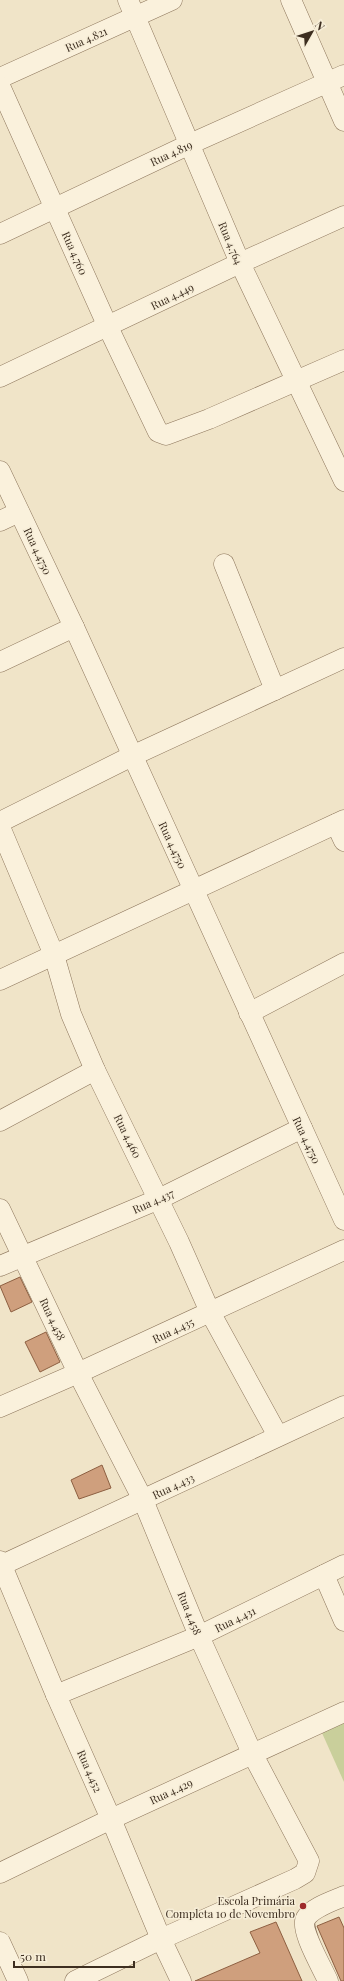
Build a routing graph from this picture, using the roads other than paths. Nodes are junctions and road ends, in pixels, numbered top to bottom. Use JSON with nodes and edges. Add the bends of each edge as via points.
{"nodes":[{"id":1,"x":172,"y":0,"type":"edge"},
{"id":2,"x":290,"y":0,"type":"edge"},
{"id":3,"x":132,"y":9,"type":"edge"},
{"id":4,"x":344,"y":74,"type":"edge"},
{"id":5,"x":0,"y":78,"type":"edge"},
{"id":6,"x":326,"y":83,"type":"junction"},
{"id":7,"x":0,"y":86,"type":"edge"},
{"id":8,"x":344,"y":121,"type":"edge"},
{"id":9,"x":190,"y":144,"type":"junction"},
{"id":10,"x":55,"y":208,"type":"junction"},
{"id":11,"x":344,"y":216,"type":"edge"},
{"id":12,"x":0,"y":234,"type":"edge"},
{"id":13,"x":240,"y":263,"type":"junction"},
{"id":14,"x":108,"y":327,"type":"junction"},
{"id":15,"x":344,"y":360,"type":"edge"},
{"id":16,"x":0,"y":377,"type":"edge"},
{"id":17,"x":297,"y":382,"type":"junction"},
{"id":18,"x":0,"y":471,"type":"edge"},
{"id":19,"x":344,"y":481,"type":"edge"},
{"id":20,"x":19,"y":512,"type":"junction"},
{"id":21,"x":0,"y":521,"type":"edge"},
{"id":22,"x":224,"y":564,"type":"dead end"},
{"id":23,"x":74,"y":627,"type":"junction"},
{"id":24,"x":344,"y":658,"type":"edge"},
{"id":25,"x":0,"y":662,"type":"edge"},
{"id":26,"x":275,"y":690,"type":"junction"},
{"id":27,"x":132,"y":756,"type":"junction"},
{"id":28,"x":0,"y":822,"type":"edge"},
{"id":29,"x":0,"y":827,"type":"edge"},
{"id":30,"x":341,"y":828,"type":"edge"},
{"id":31,"x":194,"y":890,"type":"junction"},
{"id":32,"x":54,"y":955,"type":"junction"},
{"id":33,"x":344,"y":963,"type":"edge"},
{"id":34,"x":0,"y":980,"type":"edge"},
{"id":35,"x":249,"y":1013,"type":"junction"},
{"id":36,"x":95,"y":1070,"type":"junction"},
{"id":37,"x":0,"y":1121,"type":"edge"},
{"id":38,"x":302,"y":1128,"type":"junction"},
{"id":39,"x":159,"y":1199,"type":"junction"},
{"id":40,"x":0,"y":1209,"type":"edge"},
{"id":41,"x":344,"y":1220,"type":"edge"},
{"id":42,"x":344,"y":1250,"type":"edge"},
{"id":43,"x":23,"y":1255,"type":"junction"},
{"id":44,"x":0,"y":1266,"type":"edge"},
{"id":45,"x":210,"y":1312,"type":"junction"},
{"id":46,"x":78,"y":1373,"type":"junction"},
{"id":47,"x":344,"y":1406,"type":"edge"},
{"id":48,"x":0,"y":1407,"type":"edge"},
{"id":49,"x":278,"y":1436,"type":"junction"},
{"id":50,"x":143,"y":1500,"type":"junction"},
{"id":51,"x":1,"y":1563,"type":"edge"},
{"id":52,"x":344,"y":1566,"type":"edge"},
{"id":53,"x":324,"y":1575,"type":"junction"},
{"id":54,"x":344,"y":1621,"type":"edge"},
{"id":55,"x":199,"y":1636,"type":"junction"},
{"id":56,"x":56,"y":1695,"type":"junction"},
{"id":57,"x":344,"y":1712,"type":"edge"},
{"id":58,"x":252,"y":1753,"type":"junction"},
{"id":59,"x":111,"y":1819,"type":"junction"},
{"id":60,"x":0,"y":1873,"type":"edge"},
{"id":61,"x":344,"y":1896,"type":"edge"},
{"id":62,"x":161,"y":1939,"type":"junction"},
{"id":63,"x":0,"y":1942,"type":"edge"},
{"id":64,"x":18,"y":1981,"type":"edge"},
{"id":65,"x":75,"y":1981,"type":"edge"},
{"id":66,"x":181,"y":1981,"type":"edge"},
{"id":67,"x":328,"y":1981,"type":"edge"}],
"edges":[{"from":1,"to":3,"type":"street","name":"Rua 4.821"},
{"from":2,"to":6,"type":"street"},
{"from":3,"to":5,"type":"street","name":"Rua 4.821"},
{"from":3,"to":9,"type":"street","name":"Rua 4.764"},
{"from":4,"to":6,"type":"street","name":"Rua 4.819"},
{"from":6,"to":8,"type":"street"},
{"from":6,"to":9,"type":"street","name":"Rua 4.819"},
{"from":7,"to":10,"type":"street","name":"Rua 4.760"},
{"from":9,"to":10,"type":"street","name":"Rua 4.819"},
{"from":9,"to":13,"type":"street","name":"Rua 4.764"},
{"from":10,"to":12,"type":"street","name":"Rua 4.819"},
{"from":10,"to":14,"type":"street","name":"Rua 4.760"},
{"from":11,"to":13,"type":"street","name":"Rua 4.449"},
{"from":13,"to":14,"type":"street","name":"Rua 4.449"},
{"from":13,"to":17,"type":"street","name":"Rua 4.764"},
{"from":14,"to":16,"type":"street","name":"Rua 4.449"},
{"from":14,"to":17,"type":"street","name":"Rua 4.760","via":[[158,432],[166,435]]},
{"from":15,"to":17,"type":"street","name":"Rua 4.760"},
{"from":17,"to":19,"type":"street","name":"Rua 4.764"},
{"from":18,"to":20,"type":"street","name":"Rua 4.4750"},
{"from":20,"to":21,"type":"street"},
{"from":20,"to":23,"type":"street","name":"Rua 4.4750"},
{"from":22,"to":26,"type":"street"},
{"from":23,"to":25,"type":"street"},
{"from":23,"to":27,"type":"street","name":"Rua 4.4750"},
{"from":24,"to":26,"type":"street"},
{"from":26,"to":27,"type":"street"},
{"from":27,"to":28,"type":"street"},
{"from":27,"to":31,"type":"street","name":"Rua 4.4750"},
{"from":29,"to":32,"type":"street","name":"Rua 4.460"},
{"from":30,"to":31,"type":"street"},
{"from":31,"to":32,"type":"street"},
{"from":31,"to":35,"type":"street","name":"Rua 4.4750"},
{"from":32,"to":34,"type":"street"},
{"from":32,"to":36,"type":"street","name":"Rua 4.460","via":[[71,1014]]},
{"from":33,"to":35,"type":"street"},
{"from":35,"to":38,"type":"street","name":"Rua 4.4750"},
{"from":36,"to":37,"type":"street"},
{"from":36,"to":39,"type":"street","name":"Rua 4.460"},
{"from":38,"to":39,"type":"street","name":"Rua 4.437"},
{"from":38,"to":41,"type":"street","name":"Rua 4.4750"},
{"from":39,"to":43,"type":"street","name":"Rua 4.437"},
{"from":39,"to":45,"type":"street","name":"Rua 4.460"},
{"from":40,"to":43,"type":"street","name":"Rua 4.458"},
{"from":42,"to":45,"type":"street","name":"Rua 4.435"},
{"from":43,"to":44,"type":"street","name":"Rua 4.437"},
{"from":43,"to":46,"type":"street","name":"Rua 4.458"},
{"from":45,"to":46,"type":"street","name":"Rua 4.435"},
{"from":45,"to":49,"type":"street","name":"Rua 4.460"},
{"from":46,"to":48,"type":"street","name":"Rua 4.435"},
{"from":46,"to":50,"type":"street","name":"Rua 4.458"},
{"from":47,"to":49,"type":"street","name":"Rua 4.433"},
{"from":49,"to":50,"type":"street","name":"Rua 4.433"},
{"from":50,"to":51,"type":"street","name":"Rua 4.433"},
{"from":50,"to":55,"type":"street","name":"Rua 4.458"},
{"from":51,"to":56,"type":"street","name":"Rua 4.452"},
{"from":52,"to":53,"type":"street","name":"Rua 4.431"},
{"from":53,"to":54,"type":"street"},
{"from":53,"to":55,"type":"street","name":"Rua 4.431"},
{"from":55,"to":56,"type":"street","name":"Rua 4.431"},
{"from":55,"to":58,"type":"street","name":"Rua 4.458"},
{"from":56,"to":59,"type":"street","name":"Rua 4.452"},
{"from":57,"to":58,"type":"street","name":"Rua 4.429"},
{"from":58,"to":59,"type":"street","name":"Rua 4.429"},
{"from":58,"to":62,"type":"street","name":"Rua 4.458","via":[[309,1861],[305,1873]]},
{"from":59,"to":60,"type":"street","name":"Rua 4.429"},
{"from":59,"to":62,"type":"street","name":"Rua 4.452"},
{"from":61,"to":67,"type":"street","via":[[311,1913],[306,1919],[304,1929]]},
{"from":62,"to":65,"type":"street","name":"Rua 4.458"},
{"from":62,"to":66,"type":"street","name":"Rua 4.452"},
{"from":63,"to":64,"type":"street"}]}
